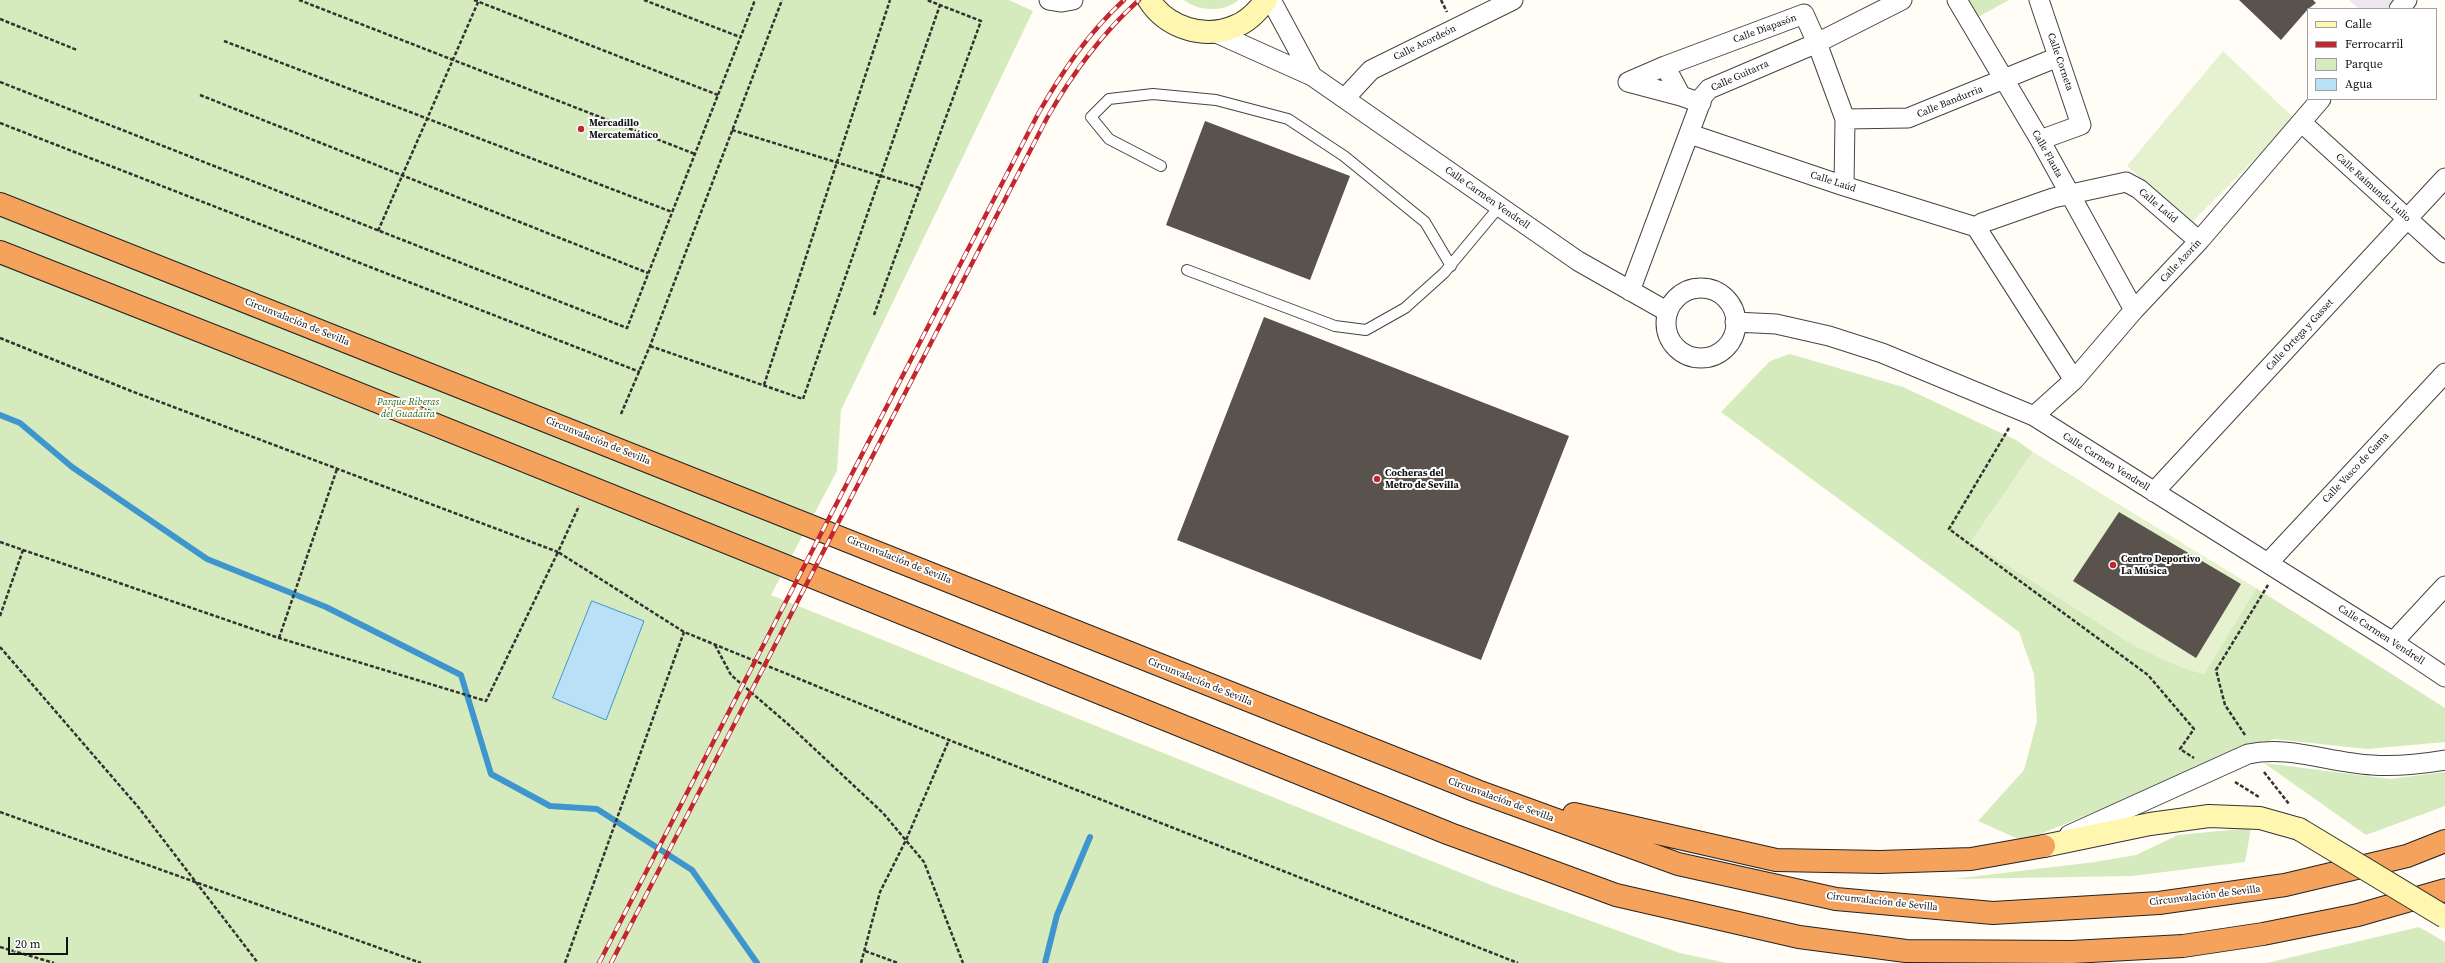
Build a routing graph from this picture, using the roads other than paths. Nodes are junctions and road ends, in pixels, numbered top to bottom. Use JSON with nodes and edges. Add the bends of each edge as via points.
{"nodes":[{"id":1,"x":1048,"y":0,"type":"edge"},
{"id":2,"x":1073,"y":0,"type":"edge"},
{"id":3,"x":1149,"y":0,"type":"edge"},
{"id":4,"x":1266,"y":0,"type":"edge"},
{"id":5,"x":1271,"y":0,"type":"edge"},
{"id":6,"x":1513,"y":0,"type":"edge"},
{"id":7,"x":1902,"y":0,"type":"edge"},
{"id":8,"x":1957,"y":0,"type":"edge"},
{"id":9,"x":2039,"y":0,"type":"edge"},
{"id":10,"x":2407,"y":0,"type":"edge"},
{"id":11,"x":2400,"y":8,"type":"edge"},
{"id":12,"x":1214,"y":32,"type":"junction"},
{"id":13,"x":1817,"y":42,"type":"junction"},
{"id":14,"x":2058,"y":57,"type":"junction"},
{"id":15,"x":1665,"y":66,"type":"junction"},
{"id":16,"x":1312,"y":76,"type":"junction"},
{"id":17,"x":2005,"y":80,"type":"junction"},
{"id":18,"x":1681,"y":96,"type":"junction"},
{"id":19,"x":1345,"y":98,"type":"junction"},
{"id":20,"x":2320,"y":100,"type":"edge"},
{"id":21,"x":1701,"y":103,"type":"junction"},
{"id":22,"x":1845,"y":119,"type":"junction"},
{"id":23,"x":2301,"y":122,"type":"junction"},
{"id":24,"x":1690,"y":134,"type":"junction"},
{"id":25,"x":2040,"y":140,"type":"junction"},
{"id":26,"x":1161,"y":166,"type":"dead end"},
{"id":27,"x":2445,"y":178,"type":"edge"},
{"id":28,"x":1844,"y":186,"type":"junction"},
{"id":29,"x":2069,"y":194,"type":"junction"},
{"id":30,"x":0,"y":204,"type":"edge"},
{"id":31,"x":1499,"y":207,"type":"junction"},
{"id":32,"x":2408,"y":219,"type":"junction"},
{"id":33,"x":1976,"y":227,"type":"junction"},
{"id":34,"x":2199,"y":241,"type":"junction"},
{"id":35,"x":0,"y":252,"type":"edge"},
{"id":36,"x":2445,"y":253,"type":"edge"},
{"id":37,"x":1451,"y":266,"type":"junction"},
{"id":38,"x":1187,"y":270,"type":"dead end"},
{"id":39,"x":1630,"y":291,"type":"junction"},
{"id":40,"x":2134,"y":310,"type":"junction"},
{"id":41,"x":1668,"y":312,"type":"junction"},
{"id":42,"x":1735,"y":322,"type":"junction"},
{"id":43,"x":2445,"y":373,"type":"edge"},
{"id":44,"x":2074,"y":380,"type":"junction"},
{"id":45,"x":2034,"y":416,"type":"junction"},
{"id":46,"x":2154,"y":492,"type":"junction"},
{"id":47,"x":2273,"y":566,"type":"junction"},
{"id":48,"x":2445,"y":586,"type":"edge"},
{"id":49,"x":2393,"y":642,"type":"junction"},
{"id":50,"x":2445,"y":677,"type":"edge"},
{"id":51,"x":2445,"y":760,"type":"edge"},
{"id":52,"x":1477,"y":792,"type":"junction"},
{"id":53,"x":2445,"y":842,"type":"edge"},
{"id":54,"x":2044,"y":846,"type":"junction"},
{"id":55,"x":2445,"y":890,"type":"edge"},
{"id":56,"x":2445,"y":917,"type":"edge"},
{"id":57,"x":1906,"y":951,"type":"junction"},
{"id":58,"x":1946,"y":963,"type":"edge"}],
"edges":[{"from":1,"to":2,"type":"street"},
{"from":3,"to":12,"type":"main road","via":[[1154,9],[1172,23],[1192,31]]},
{"from":4,"to":12,"type":"main road","via":[[1255,14],[1236,26]]},
{"from":5,"to":16,"type":"street","name":"Calle Carmen Vendrell"},
{"from":6,"to":19,"type":"street","name":"Calle Acordeón","via":[[1371,70]]},
{"from":7,"to":13,"type":"street","name":"Calle Guitarra"},
{"from":8,"to":17,"type":"street","name":"Calle Flauta"},
{"from":9,"to":14,"type":"street","name":"Calle Corneta"},
{"from":10,"to":11,"type":"street"},
{"from":12,"to":16,"type":"street","name":"Calle Carmen Vendrell"},
{"from":13,"to":15,"type":"street","name":"Calle Diapasón","via":[[1804,14]]},
{"from":13,"to":21,"type":"street","name":"Calle Guitarra","via":[[1709,89]]},
{"from":13,"to":22,"type":"street","name":"Calle Diapasón"},
{"from":14,"to":17,"type":"street","name":"Calle Bandurria"},
{"from":14,"to":25,"type":"street","name":"Calle Corneta","via":[[2081,125]]},
{"from":15,"to":18,"type":"street"},
{"from":15,"to":18,"type":"street","name":"Calle Diapasón","via":[[1628,82]]},
{"from":16,"to":19,"type":"street","name":"Calle Carmen Vendrell"},
{"from":17,"to":22,"type":"street","name":"Calle Bandurria","via":[[1908,118]]},
{"from":17,"to":25,"type":"street","name":"Calle Flauta"},
{"from":18,"to":21,"type":"street","name":"Calle Diapasón"},
{"from":19,"to":31,"type":"street","name":"Calle Carmen Vendrell"},
{"from":20,"to":23,"type":"street","name":"Calle Azorín"},
{"from":21,"to":24,"type":"street","name":"Calle Guitarra"},
{"from":22,"to":28,"type":"street"},
{"from":23,"to":32,"type":"street","name":"Calle Raimundo Lulio"},
{"from":23,"to":34,"type":"street","name":"Calle Azorín"},
{"from":24,"to":28,"type":"street","name":"Calle Laúd"},
{"from":24,"to":39,"type":"street","name":"Calle Guitarra"},
{"from":25,"to":29,"type":"street","name":"Calle Flauta"},
{"from":26,"to":37,"type":"lane","via":[[1109,139],[1091,117],[1109,99],[1153,94],[1216,100],[1288,119],[1344,156],[1425,222]]},
{"from":27,"to":32,"type":"street","name":"Calle Ortega y Gasset"},
{"from":28,"to":33,"type":"street","name":"Calle Laúd"},
{"from":29,"to":33,"type":"street","name":"Calle Laúd"},
{"from":29,"to":34,"type":"street","name":"Calle Laúd","via":[[2126,182],[2139,189]]},
{"from":29,"to":40,"type":"street","name":"Calle Flauta"},
{"from":30,"to":52,"type":"highway","name":"Circunvalación de Sevilla"},
{"from":31,"to":37,"type":"lane"},
{"from":31,"to":39,"type":"street","name":"Calle Carmen Vendrell","via":[[1584,265]]},
{"from":32,"to":36,"type":"street","name":"Calle Raimundo Lulio"},
{"from":32,"to":46,"type":"street","name":"Calle Ortega y Gasset"},
{"from":33,"to":44,"type":"street"},
{"from":34,"to":40,"type":"street","name":"Calle Azorín"},
{"from":35,"to":57,"type":"highway","via":[[292,367],[1443,831],[1609,892],[1799,937]]},
{"from":37,"to":38,"type":"lane","via":[[1405,308],[1366,330],[1335,326]]},
{"from":39,"to":41,"type":"street","name":"Calle Carmen Vendrell"},
{"from":40,"to":44,"type":"street","name":"Calle Azorín"},
{"from":41,"to":42,"type":"street","via":[[1683,294],[1693,289],[1705,289],[1725,298],[1732,307]]},
{"from":41,"to":42,"type":"street","via":[[1668,335],[1674,345],[1693,358],[1716,355],[1725,349],[1732,340]]},
{"from":42,"to":45,"type":"street","name":"Calle Carmen Vendrell","via":[[1776,324],[1874,350]]},
{"from":43,"to":47,"type":"street","name":"Calle Vasco de Gama"},
{"from":44,"to":45,"type":"street","name":"Calle Azorín"},
{"from":45,"to":46,"type":"street","name":"Calle Carmen Vendrell"},
{"from":46,"to":47,"type":"street","name":"Calle Carmen Vendrell"},
{"from":47,"to":49,"type":"street","name":"Calle Carmen Vendrell"},
{"from":48,"to":49,"type":"street"},
{"from":49,"to":50,"type":"street","name":"Calle Carmen Vendrell"},
{"from":51,"to":54,"type":"street","via":[[2402,766],[2371,765],[2290,752],[2262,751],[2248,754]]},
{"from":52,"to":53,"type":"highway","name":"Circunvalación de Sevilla","via":[[1678,864],[1836,899],[1993,913],[2159,903],[2285,885],[2408,856]]},
{"from":52,"to":54,"type":"highway","via":[[1776,860],[1880,862],[1971,858]]},
{"from":54,"to":56,"type":"main road","bridge":true,"via":[[2150,824],[2209,816],[2297,820]]},
{"from":55,"to":57,"type":"highway","via":[[2358,915],[2263,934],[2183,946],[2072,952]]},
{"from":57,"to":58,"type":"highway"}]}
